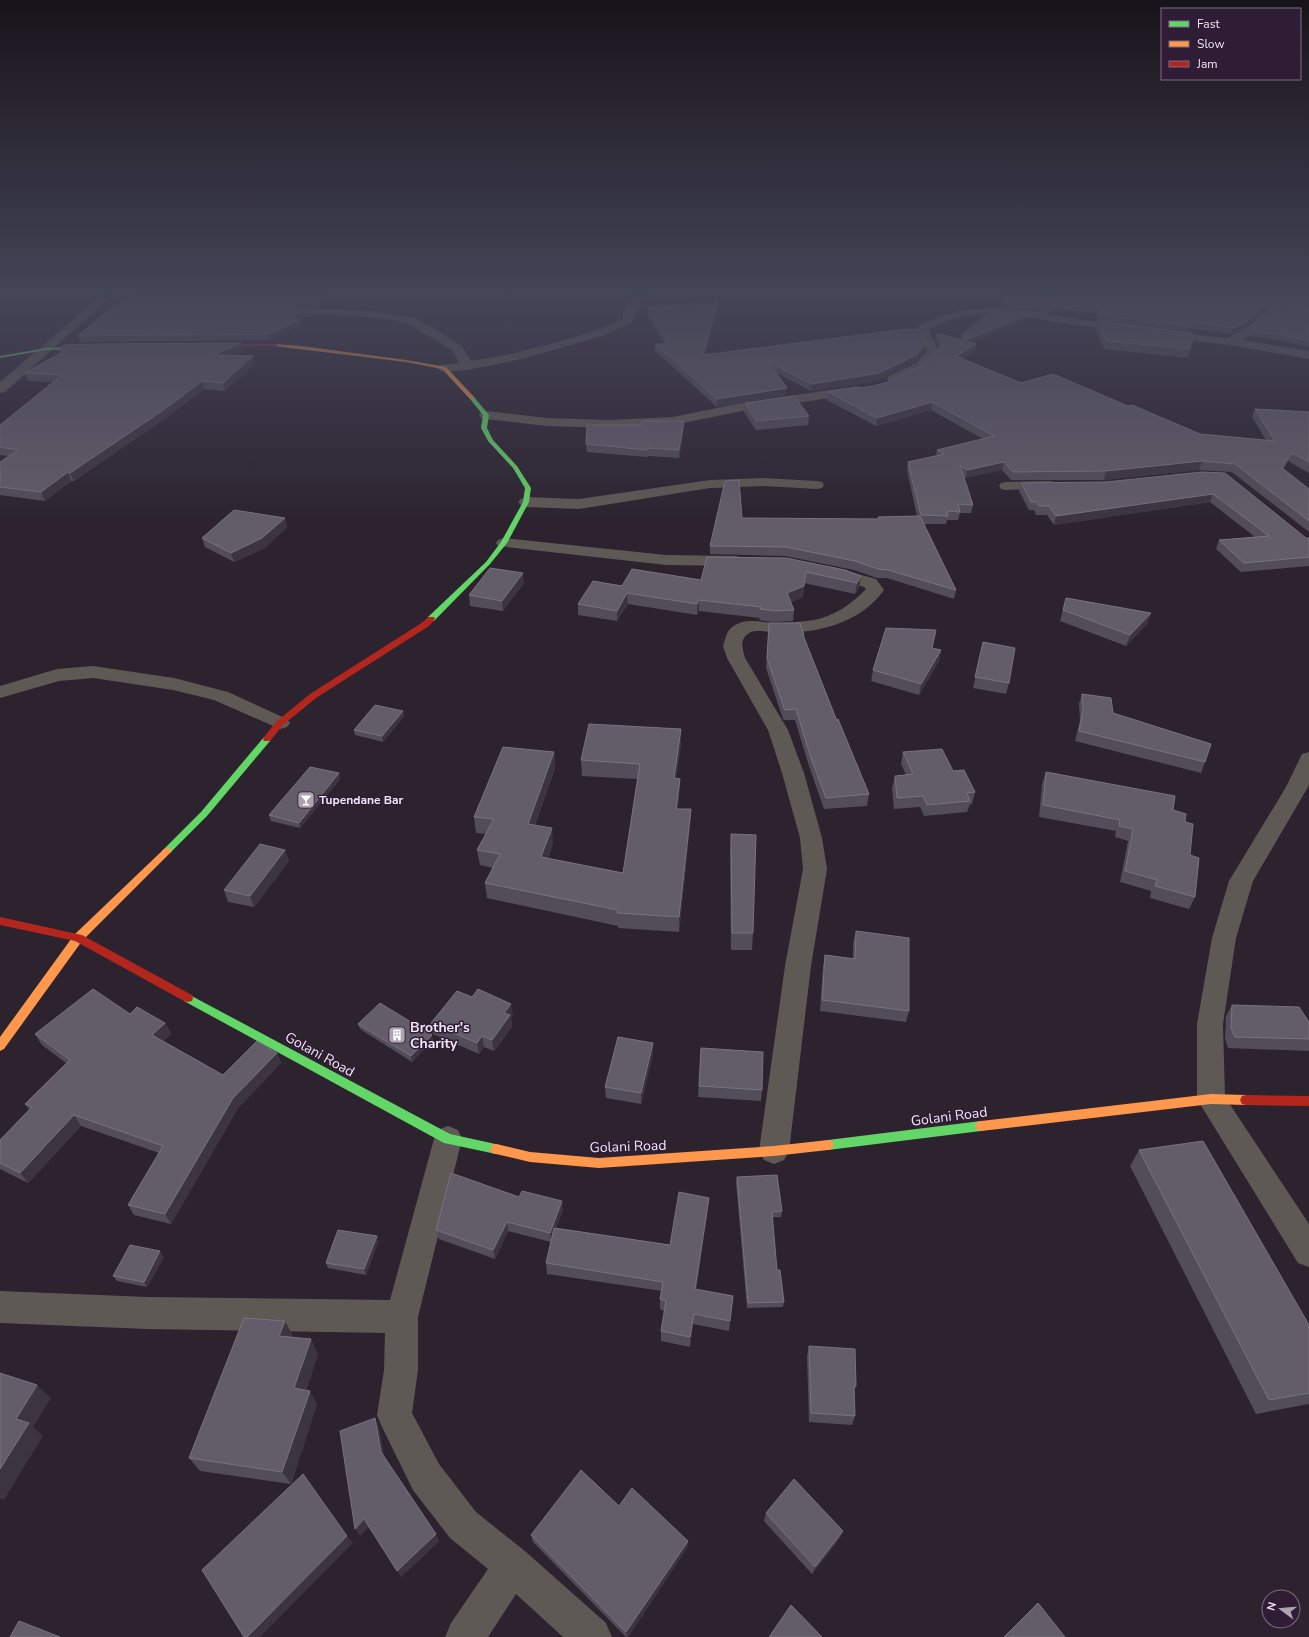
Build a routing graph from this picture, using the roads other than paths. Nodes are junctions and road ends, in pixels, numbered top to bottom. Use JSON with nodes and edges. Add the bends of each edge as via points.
{"nodes":[{"id":1,"x":20,"y":371,"type":"edge"},
{"id":2,"x":448,"y":371,"type":"edge"},
{"id":3,"x":909,"y":371,"type":"edge"},
{"id":4,"x":0,"y":389,"type":"edge"},
{"id":5,"x":486,"y":415,"type":"junction"},
{"id":6,"x":817,"y":485,"type":"dead end"},
{"id":7,"x":1066,"y":485,"type":"edge"},
{"id":8,"x":1006,"y":486,"type":"dead end"},
{"id":9,"x":526,"y":502,"type":"junction"},
{"id":10,"x":504,"y":544,"type":"junction"},
{"id":11,"x":752,"y":561,"type":"edge"},
{"id":12,"x":813,"y":568,"type":"edge"},
{"id":13,"x":0,"y":692,"type":"edge"},
{"id":14,"x":280,"y":723,"type":"junction"},
{"id":15,"x":1309,"y":759,"type":"edge"},
{"id":16,"x":0,"y":920,"type":"edge"},
{"id":17,"x":78,"y":938,"type":"junction"},
{"id":18,"x":0,"y":1046,"type":"edge"},
{"id":19,"x":1211,"y":1099,"type":"junction"},
{"id":20,"x":1309,"y":1101,"type":"edge"},
{"id":21,"x":448,"y":1139,"type":"junction"},
{"id":22,"x":774,"y":1151,"type":"junction"},
{"id":23,"x":1309,"y":1252,"type":"edge"},
{"id":24,"x":0,"y":1307,"type":"edge"},
{"id":25,"x":402,"y":1317,"type":"junction"},
{"id":26,"x":513,"y":1565,"type":"junction"},
{"id":27,"x":465,"y":1637,"type":"edge"},
{"id":28,"x":592,"y":1637,"type":"edge"}],
"edges":[{"from":1,"to":4,"type":"street"},
{"from":2,"to":5,"type":"street"},
{"from":3,"to":5,"type":"street","via":[[878,386],[742,407],[673,421],[609,424],[547,422]]},
{"from":5,"to":9,"type":"street","via":[[484,428],[491,441],[515,467],[528,488]]},
{"from":6,"to":9,"type":"street","via":[[764,482],[710,484],[579,504]]},
{"from":7,"to":8,"type":"street"},
{"from":9,"to":10,"type":"street"},
{"from":10,"to":11,"type":"street","via":[[666,560]]},
{"from":10,"to":14,"type":"street","via":[[426,624],[313,696]]},
{"from":12,"to":22,"type":"street","via":[[848,575],[870,583],[875,590],[863,603],[838,619],[806,627],[751,626],[737,633],[732,646],[736,658],[778,730],[811,838],[815,869],[798,966]]},
{"from":13,"to":14,"type":"street","via":[[57,675],[93,672],[174,684],[221,696]]},
{"from":14,"to":17,"type":"street","via":[[204,814]]},
{"from":15,"to":19,"type":"street","via":[[1296,787],[1241,881],[1224,938],[1210,1024]]},
{"from":16,"to":17,"type":"street","name":"Golani Road"},
{"from":17,"to":18,"type":"street"},
{"from":17,"to":21,"type":"street","name":"Golani Road"},
{"from":19,"to":20,"type":"street","name":"Golani Road"},
{"from":19,"to":22,"type":"street","name":"Golani Road"},
{"from":19,"to":23,"type":"street"},
{"from":21,"to":22,"type":"street","name":"Golani Road","via":[[530,1157],[599,1163]]},
{"from":21,"to":25,"type":"street"},
{"from":24,"to":25,"type":"street","via":[[147,1313]]},
{"from":25,"to":26,"type":"street","via":[[401,1370],[394,1415],[426,1477],[463,1525]]},
{"from":26,"to":27,"type":"street"},
{"from":26,"to":28,"type":"street"}]}
